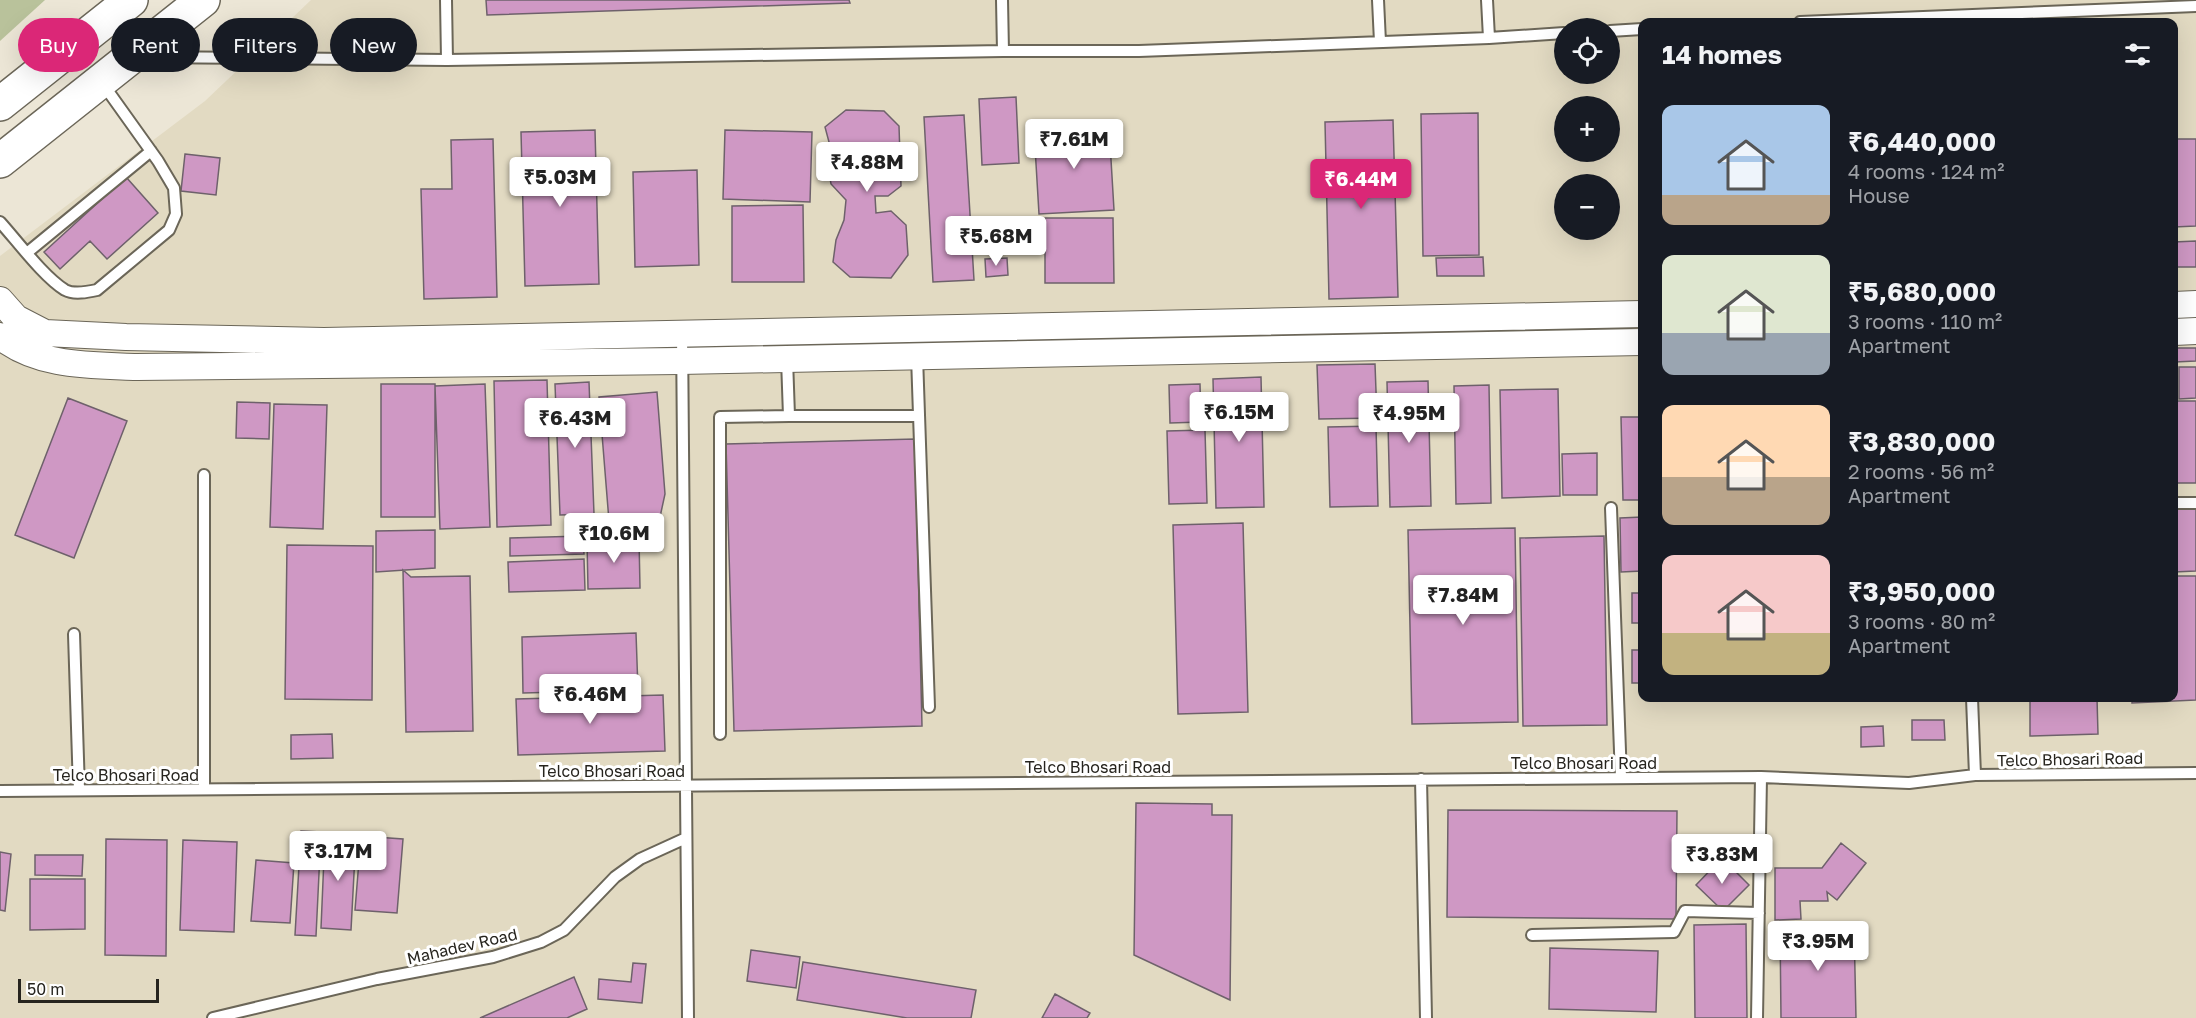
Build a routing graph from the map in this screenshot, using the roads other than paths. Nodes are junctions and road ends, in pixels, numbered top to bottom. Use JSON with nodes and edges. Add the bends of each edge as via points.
{"nodes":[{"id":1,"x":131,"y":0,"type":"edge"},
{"id":2,"x":203,"y":0,"type":"edge"},
{"id":3,"x":446,"y":0,"type":"edge"},
{"id":4,"x":1002,"y":0,"type":"edge"},
{"id":5,"x":1378,"y":0,"type":"edge"},
{"id":6,"x":1487,"y":0,"type":"edge"},
{"id":7,"x":2126,"y":4,"type":"edge"},
{"id":8,"x":2196,"y":6,"type":"edge"},
{"id":9,"x":180,"y":18,"type":"edge"},
{"id":10,"x":1872,"y":18,"type":"edge"},
{"id":11,"x":1638,"y":30,"type":"edge"},
{"id":12,"x":1620,"y":31,"type":"edge"},
{"id":13,"x":1554,"y":34,"type":"edge"},
{"id":14,"x":1489,"y":38,"type":"junction"},
{"id":15,"x":1380,"y":42,"type":"junction"},
{"id":16,"x":1004,"y":51,"type":"junction"},
{"id":17,"x":200,"y":58,"type":"edge"},
{"id":18,"x":447,"y":60,"type":"junction"},
{"id":19,"x":112,"y":72,"type":"edge"},
{"id":20,"x":101,"y":81,"type":"junction"},
{"id":21,"x":0,"y":104,"type":"edge"},
{"id":22,"x":151,"y":151,"type":"junction"},
{"id":23,"x":0,"y":161,"type":"edge"},
{"id":24,"x":0,"y":222,"type":"edge"},
{"id":25,"x":27,"y":252,"type":"junction"},
{"id":26,"x":0,"y":300,"type":"edge"},
{"id":27,"x":2196,"y":304,"type":"edge"},
{"id":28,"x":2178,"y":305,"type":"edge"},
{"id":29,"x":1638,"y":314,"type":"edge"},
{"id":30,"x":2196,"y":331,"type":"edge"},
{"id":31,"x":2178,"y":332,"type":"edge"},
{"id":32,"x":682,"y":333,"type":"junction"},
{"id":33,"x":0,"y":336,"type":"edge"},
{"id":34,"x":1638,"y":342,"type":"edge"},
{"id":35,"x":917,"y":356,"type":"junction"},
{"id":36,"x":787,"y":358,"type":"junction"},
{"id":37,"x":680,"y":360,"type":"junction"},
{"id":38,"x":789,"y":416,"type":"junction"},
{"id":39,"x":919,"y":416,"type":"junction"},
{"id":40,"x":204,"y":475,"type":"dead end"},
{"id":41,"x":2178,"y":502,"type":"edge"},
{"id":42,"x":2196,"y":503,"type":"edge"},
{"id":43,"x":1611,"y":508,"type":"dead end"},
{"id":44,"x":74,"y":634,"type":"dead end"},
{"id":45,"x":1972,"y":702,"type":"edge"},
{"id":46,"x":929,"y":707,"type":"dead end"},
{"id":47,"x":720,"y":734,"type":"dead end"},
{"id":48,"x":2196,"y":773,"type":"edge"},
{"id":49,"x":1975,"y":775,"type":"junction"},
{"id":50,"x":1761,"y":777,"type":"junction"},
{"id":51,"x":1621,"y":778,"type":"junction"},
{"id":52,"x":1421,"y":779,"type":"junction"},
{"id":53,"x":686,"y":786,"type":"junction"},
{"id":54,"x":204,"y":789,"type":"junction"},
{"id":55,"x":79,"y":790,"type":"junction"},
{"id":56,"x":0,"y":791,"type":"edge"},
{"id":57,"x":687,"y":838,"type":"junction"},
{"id":58,"x":1759,"y":913,"type":"junction"},
{"id":59,"x":1532,"y":935,"type":"dead end"},
{"id":60,"x":213,"y":1018,"type":"edge"},
{"id":61,"x":688,"y":1018,"type":"edge"},
{"id":62,"x":1426,"y":1018,"type":"edge"},
{"id":63,"x":1757,"y":1018,"type":"edge"}],
"edges":[{"from":1,"to":21,"type":"main road"},
{"from":2,"to":9,"type":"main road"},
{"from":3,"to":18,"type":"lane"},
{"from":4,"to":16,"type":"lane"},
{"from":5,"to":15,"type":"lane"},
{"from":6,"to":14,"type":"lane"},
{"from":7,"to":8,"type":"lane"},
{"from":7,"to":10,"type":"lane"},
{"from":11,"to":12,"type":"lane"},
{"from":13,"to":14,"type":"lane"},
{"from":14,"to":15,"type":"lane"},
{"from":15,"to":16,"type":"lane","via":[[1138,51]]},
{"from":16,"to":18,"type":"lane"},
{"from":17,"to":18,"type":"lane"},
{"from":19,"to":20,"type":"main road"},
{"from":20,"to":22,"type":"lane"},
{"from":20,"to":23,"type":"main road"},
{"from":22,"to":25,"type":"lane"},
{"from":22,"to":25,"type":"lane","via":[[174,188],[176,214],[169,230],[97,290],[67,291]]},
{"from":24,"to":25,"type":"lane"},
{"from":26,"to":32,"type":"street","via":[[16,318],[45,333],[126,337],[324,341]]},
{"from":27,"to":28,"type":"street"},
{"from":29,"to":32,"type":"street"},
{"from":30,"to":31,"type":"street"},
{"from":32,"to":37,"type":"lane"},
{"from":33,"to":37,"type":"street","via":[[44,359],[137,367]]},
{"from":34,"to":35,"type":"street"},
{"from":35,"to":36,"type":"street"},
{"from":35,"to":39,"type":"lane"},
{"from":36,"to":37,"type":"street"},
{"from":36,"to":38,"type":"lane"},
{"from":37,"to":53,"type":"lane"},
{"from":38,"to":39,"type":"lane"},
{"from":38,"to":47,"type":"lane","via":[[720,417]]},
{"from":39,"to":46,"type":"lane"},
{"from":40,"to":54,"type":"lane"},
{"from":41,"to":42,"type":"lane"},
{"from":43,"to":51,"type":"lane"},
{"from":44,"to":55,"type":"lane"},
{"from":45,"to":49,"type":"lane"},
{"from":48,"to":49,"type":"lane","name":"Telco Bhosari Road"},
{"from":49,"to":50,"type":"lane","name":"Telco Bhosari Road","via":[[1909,783]]},
{"from":50,"to":51,"type":"lane","name":"Telco Bhosari Road"},
{"from":50,"to":58,"type":"lane"},
{"from":51,"to":52,"type":"lane","name":"Telco Bhosari Road"},
{"from":52,"to":53,"type":"lane","name":"Telco Bhosari Road"},
{"from":52,"to":62,"type":"lane"},
{"from":53,"to":54,"type":"lane","name":"Telco Bhosari Road"},
{"from":53,"to":57,"type":"lane"},
{"from":54,"to":55,"type":"lane","name":"Telco Bhosari Road"},
{"from":55,"to":56,"type":"lane","name":"Telco Bhosari Road"},
{"from":57,"to":60,"type":"lane","name":"Mahadev Road","via":[[640,860],[615,877],[564,930],[541,942],[494,957]]},
{"from":57,"to":61,"type":"lane"},
{"from":58,"to":59,"type":"lane","via":[[1685,911],[1674,932]]},
{"from":58,"to":63,"type":"lane"}]}
